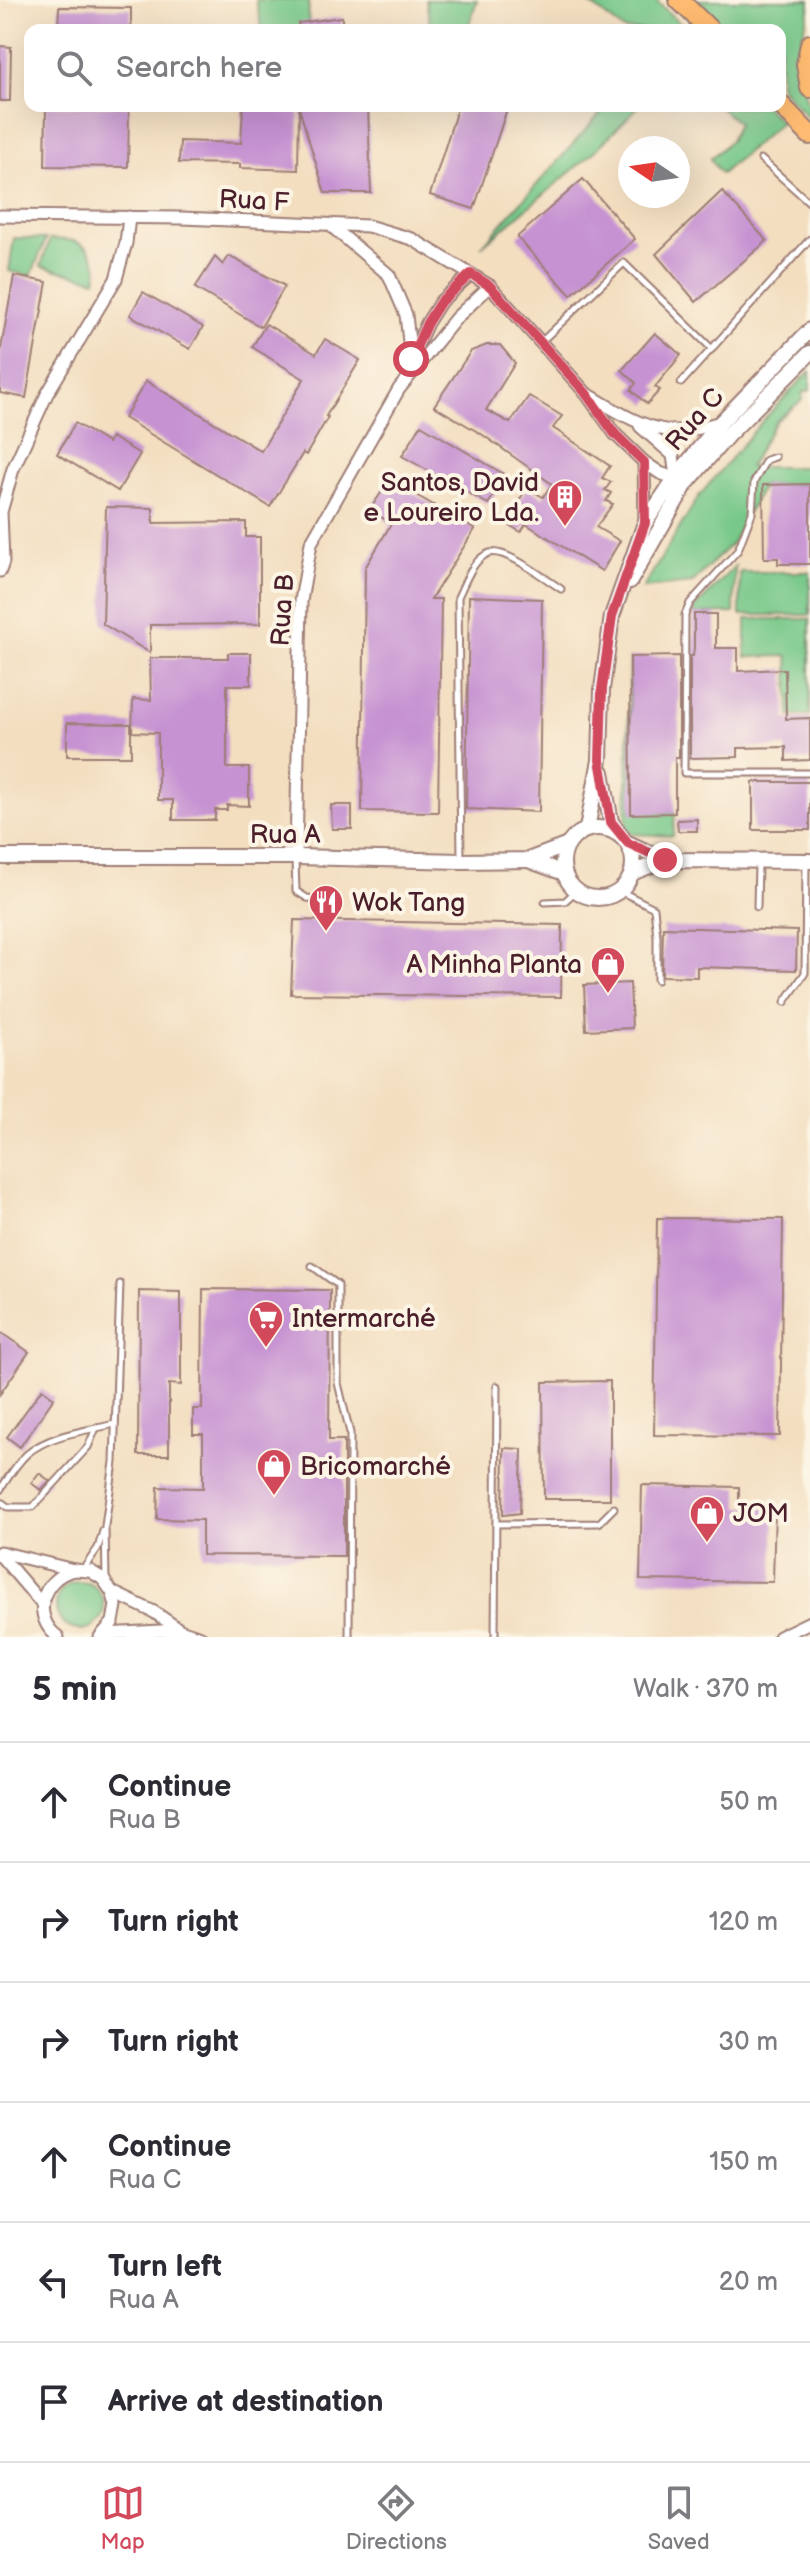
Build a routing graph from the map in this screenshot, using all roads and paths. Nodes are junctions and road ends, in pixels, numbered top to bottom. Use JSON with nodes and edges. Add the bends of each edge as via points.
{"nodes":[{"id":1,"x":679,"y":0,"type":"edge"},
{"id":2,"x":704,"y":24,"type":"edge"},
{"id":3,"x":810,"y":44,"type":"edge"},
{"id":4,"x":810,"y":88,"type":"edge"},
{"id":5,"x":786,"y":110,"type":"edge"},
{"id":6,"x":810,"y":135,"type":"edge"},
{"id":7,"x":761,"y":159,"type":"dead end"},
{"id":8,"x":810,"y":203,"type":"edge"},
{"id":9,"x":0,"y":216,"type":"edge"},
{"id":10,"x":129,"y":217,"type":"junction"},
{"id":11,"x":330,"y":225,"type":"junction"},
{"id":12,"x":810,"y":239,"type":"edge"},
{"id":13,"x":471,"y":274,"type":"junction"},
{"id":14,"x":490,"y":286,"type":"junction"},
{"id":15,"x":810,"y":330,"type":"edge"},
{"id":16,"x":540,"y":343,"type":"junction"},
{"id":17,"x":712,"y":349,"type":"junction"},
{"id":18,"x":810,"y":353,"type":"edge"},
{"id":19,"x":411,"y":359,"type":"junction"},
{"id":20,"x":681,"y":383,"type":"dead end"},
{"id":21,"x":399,"y":389,"type":"junction"},
{"id":22,"x":585,"y":392,"type":"junction"},
{"id":23,"x":632,"y":420,"type":"junction"},
{"id":24,"x":721,"y":422,"type":"junction"},
{"id":25,"x":775,"y":457,"type":"dead end"},
{"id":26,"x":644,"y":462,"type":"junction"},
{"id":27,"x":681,"y":481,"type":"junction"},
{"id":28,"x":645,"y":523,"type":"junction"},
{"id":29,"x":0,"y":571,"type":"edge"},
{"id":30,"x":561,"y":589,"type":"dead end"},
{"id":31,"x":619,"y":598,"type":"junction"},
{"id":32,"x":600,"y":760,"type":"junction"},
{"id":33,"x":810,"y":773,"type":"edge"},
{"id":34,"x":587,"y":829,"type":"junction"},
{"id":35,"x":625,"y":840,"type":"junction"},
{"id":36,"x":568,"y":845,"type":"junction"},
{"id":37,"x":0,"y":857,"type":"edge"},
{"id":38,"x":296,"y":858,"type":"junction"},
{"id":39,"x":528,"y":860,"type":"junction"},
{"id":40,"x":665,"y":860,"type":"junction"},
{"id":41,"x":758,"y":860,"type":"junction"},
{"id":42,"x":461,"y":861,"type":"junction"},
{"id":43,"x":808,"y":861,"type":"edge"},
{"id":44,"x":564,"y":873,"type":"junction"},
{"id":45,"x":632,"y":873,"type":"junction"},
{"id":46,"x":576,"y":891,"type":"junction"},
{"id":47,"x":620,"y":891,"type":"junction"},
{"id":48,"x":330,"y":901,"type":"dead end"},
{"id":49,"x":545,"y":902,"type":"dead end"},
{"id":50,"x":757,"y":907,"type":"dead end"},
{"id":51,"x":657,"y":980,"type":"dead end"},
{"id":52,"x":785,"y":1002,"type":"dead end"},
{"id":53,"x":312,"y":1266,"type":"dead end"},
{"id":54,"x":120,"y":1284,"type":"dead end"},
{"id":55,"x":497,"y":1386,"type":"dead end"},
{"id":56,"x":115,"y":1424,"type":"junction"},
{"id":57,"x":96,"y":1428,"type":"junction"},
{"id":58,"x":0,"y":1490,"type":"edge"},
{"id":59,"x":0,"y":1501,"type":"edge"},
{"id":60,"x":614,"y":1508,"type":"dead end"},
{"id":61,"x":496,"y":1524,"type":"junction"},
{"id":62,"x":105,"y":1526,"type":"junction"},
{"id":63,"x":0,"y":1554,"type":"edge"},
{"id":64,"x":78,"y":1570,"type":"junction"},
{"id":65,"x":109,"y":1586,"type":"junction"},
{"id":66,"x":42,"y":1604,"type":"junction"},
{"id":67,"x":810,"y":1622,"type":"edge"},
{"id":68,"x":46,"y":1623,"type":"junction"},
{"id":69,"x":180,"y":1630,"type":"junction"},
{"id":70,"x":102,"y":1635,"type":"edge"},
{"id":71,"x":43,"y":1637,"type":"edge"},
{"id":72,"x":58,"y":1637,"type":"edge"},
{"id":73,"x":201,"y":1637,"type":"edge"},
{"id":74,"x":349,"y":1637,"type":"edge"},
{"id":75,"x":495,"y":1637,"type":"edge"},
{"id":76,"x":779,"y":1637,"type":"edge"}],
"edges":[{"from":1,"to":2,"type":"main road"},
{"from":3,"to":4,"type":"main road"},
{"from":5,"to":6,"type":"main road"},
{"from":7,"to":8,"type":"lane"},
{"from":9,"to":10,"type":"street","name":"Rua F"},
{"from":10,"to":11,"type":"street","name":"Rua F"},
{"from":10,"to":29,"type":"street","via":[[116,279],[47,394],[13,469],[1,512]]},
{"from":11,"to":13,"type":"street","name":"Rua F","via":[[368,226],[412,239]]},
{"from":11,"to":19,"type":"street","name":"Rua B","via":[[389,275],[406,315]]},
{"from":12,"to":17,"type":"lane"},
{"from":13,"to":14,"type":"street","name":"Rua F"},
{"from":13,"to":19,"type":"street","name":"Rua B","via":[[441,301]]},
{"from":14,"to":16,"type":"street","name":"Rua F"},
{"from":14,"to":21,"type":"street","name":"Rua B","via":[[456,318]]},
{"from":15,"to":24,"type":"street","name":"Rua C"},
{"from":16,"to":17,"type":"lane","via":[[624,263]]},
{"from":16,"to":22,"type":"street","name":"Rua F"},
{"from":17,"to":20,"type":"lane"},
{"from":18,"to":27,"type":"street","name":"Rua C"},
{"from":19,"to":21,"type":"street","name":"Rua B"},
{"from":21,"to":38,"type":"street","name":"Rua B","via":[[311,543],[301,601]]},
{"from":22,"to":23,"type":"street"},
{"from":22,"to":26,"type":"street","via":[[615,434]]},
{"from":23,"to":24,"type":"street","via":[[682,431]]},
{"from":23,"to":27,"type":"street","via":[[673,455]]},
{"from":24,"to":27,"type":"street","name":"Rua C"},
{"from":25,"to":33,"type":"lane","via":[[766,460],[754,482],[752,513],[738,550],[685,615],[684,773]]},
{"from":26,"to":27,"type":"street"},
{"from":26,"to":28,"type":"street"},
{"from":27,"to":28,"type":"street","name":"Rua C"},
{"from":27,"to":31,"type":"street","name":"Rua C"},
{"from":28,"to":31,"type":"street","name":"Rua C"},
{"from":30,"to":42,"type":"lane","via":[[501,551],[487,553],[471,570],[458,597]]},
{"from":31,"to":32,"type":"street","name":"Rua C","via":[[602,689]]},
{"from":32,"to":34,"type":"street","name":"Rua C"},
{"from":32,"to":35,"type":"street","name":"Rua C","via":[[611,822]]},
{"from":34,"to":35,"type":"street","via":[[606,828]]},
{"from":34,"to":36,"type":"street"},
{"from":35,"to":40,"type":"street"},
{"from":35,"to":45,"type":"street","via":[[632,852]]},
{"from":36,"to":39,"type":"street","name":"Rua A"},
{"from":36,"to":44,"type":"street"},
{"from":37,"to":38,"type":"street","name":"Rua A"},
{"from":38,"to":42,"type":"street","name":"Rua A"},
{"from":38,"to":48,"type":"lane","via":[[296,891]]},
{"from":39,"to":42,"type":"street","name":"Rua A"},
{"from":39,"to":44,"type":"street"},
{"from":40,"to":41,"type":"street"},
{"from":40,"to":45,"type":"street"},
{"from":41,"to":43,"type":"street"},
{"from":41,"to":50,"type":"lane"},
{"from":43,"to":52,"type":"lane","via":[[805,973]]},
{"from":44,"to":46,"type":"street"},
{"from":45,"to":47,"type":"street"},
{"from":46,"to":47,"type":"street","via":[[598,899]]},
{"from":46,"to":49,"type":"lane","via":[[565,901]]},
{"from":47,"to":51,"type":"lane","via":[[654,908]]},
{"from":53,"to":74,"type":"lane","via":[[338,1285],[338,1383],[350,1433]]},
{"from":54,"to":56,"type":"lane"},
{"from":55,"to":61,"type":"lane"},
{"from":56,"to":57,"type":"lane"},
{"from":56,"to":62,"type":"lane"},
{"from":57,"to":58,"type":"lane","via":[[37,1447]]},
{"from":57,"to":59,"type":"lane","via":[[88,1447],[33,1507],[8,1507]]},
{"from":60,"to":61,"type":"lane","via":[[599,1523]]},
{"from":61,"to":75,"type":"lane"},
{"from":62,"to":64,"type":"lane","via":[[98,1548]]},
{"from":62,"to":65,"type":"lane"},
{"from":63,"to":64,"type":"street"},
{"from":63,"to":66,"type":"street"},
{"from":64,"to":65,"type":"street","via":[[97,1575]]},
{"from":64,"to":66,"type":"street","via":[[49,1584]]},
{"from":65,"to":69,"type":"street"},
{"from":65,"to":70,"type":"street","via":[[115,1613]]},
{"from":66,"to":68,"type":"street"},
{"from":67,"to":76,"type":"street"},
{"from":68,"to":71,"type":"street"},
{"from":68,"to":72,"type":"street"},
{"from":69,"to":70,"type":"street"},
{"from":69,"to":73,"type":"street"}]}
